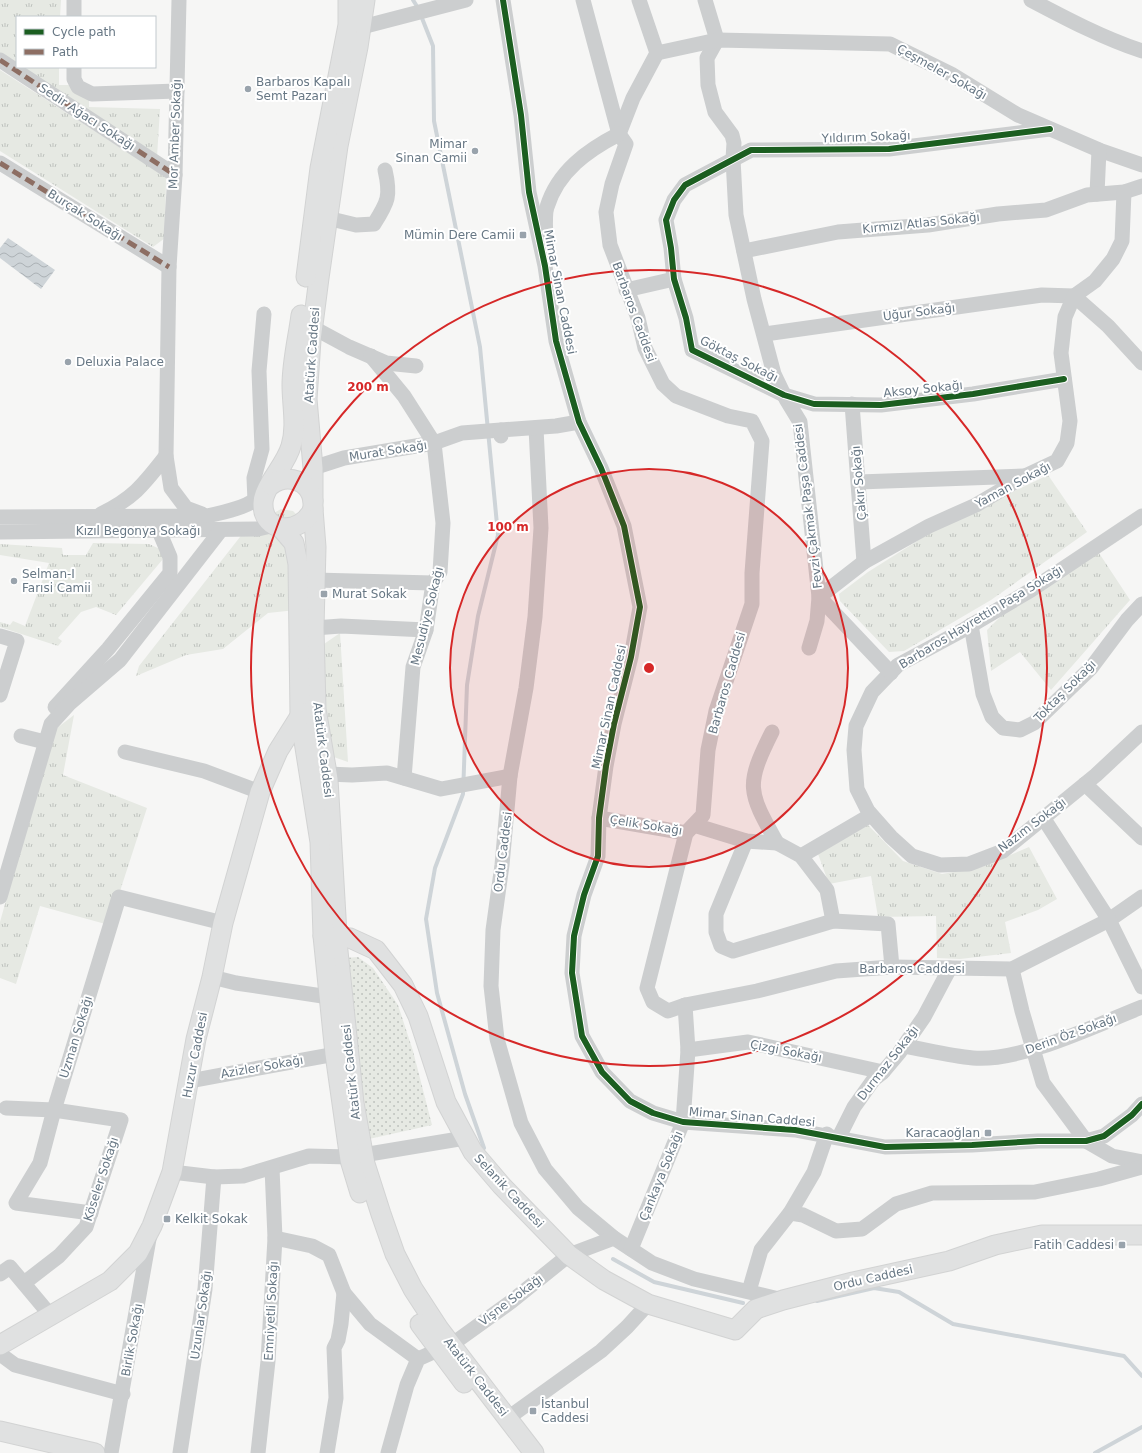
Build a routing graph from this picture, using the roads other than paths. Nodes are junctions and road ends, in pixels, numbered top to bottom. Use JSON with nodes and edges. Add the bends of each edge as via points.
{"nodes":[{"id":1,"x":178,"y":0,"type":"edge"},
{"id":2,"x":348,"y":0,"type":"edge"},
{"id":3,"x":365,"y":0,"type":"edge"},
{"id":4,"x":466,"y":0,"type":"edge"},
{"id":5,"x":503,"y":0,"type":"edge"},
{"id":6,"x":583,"y":0,"type":"edge"},
{"id":7,"x":639,"y":0,"type":"edge"},
{"id":8,"x":705,"y":0,"type":"edge"},
{"id":9,"x":1031,"y":0,"type":"edge"},
{"id":10,"x":74,"y":1,"type":"edge"},
{"id":11,"x":74,"y":16,"type":"edge"},
{"id":12,"x":355,"y":26,"type":"junction"},
{"id":13,"x":717,"y":40,"type":"junction"},
{"id":14,"x":1142,"y":51,"type":"edge"},
{"id":15,"x":657,"y":53,"type":"junction"},
{"id":16,"x":0,"y":60,"type":"edge"},
{"id":17,"x":74,"y":68,"type":"edge"},
{"id":18,"x":177,"y":91,"type":"junction"},
{"id":19,"x":1050,"y":129,"type":"junction"},
{"id":20,"x":619,"y":134,"type":"junction"},
{"id":21,"x":1099,"y":150,"type":"junction"},
{"id":22,"x":733,"y":159,"type":"junction"},
{"id":23,"x":0,"y":163,"type":"edge"},
{"id":24,"x":1142,"y":165,"type":"edge"},
{"id":25,"x":385,"y":170,"type":"dead end"},
{"id":26,"x":175,"y":175,"type":"junction"},
{"id":27,"x":1142,"y":186,"type":"edge"},
{"id":28,"x":1124,"y":192,"type":"junction"},
{"id":29,"x":1097,"y":194,"type":"junction"},
{"id":30,"x":327,"y":218,"type":"junction"},
{"id":31,"x":744,"y":251,"type":"junction"},
{"id":32,"x":545,"y":266,"type":"junction"},
{"id":33,"x":170,"y":267,"type":"junction"},
{"id":34,"x":674,"y":279,"type":"junction"},
{"id":35,"x":626,"y":290,"type":"junction"},
{"id":36,"x":1074,"y":296,"type":"junction"},
{"id":37,"x":264,"y":314,"type":"dead end"},
{"id":38,"x":312,"y":327,"type":"junction"},
{"id":39,"x":764,"y":334,"type":"junction"},
{"id":40,"x":371,"y":356,"type":"junction"},
{"id":41,"x":1142,"y":363,"type":"edge"},
{"id":42,"x":416,"y":366,"type":"dead end"},
{"id":43,"x":1064,"y":379,"type":"junction"},
{"id":44,"x":784,"y":395,"type":"junction"},
{"id":45,"x":852,"y":404,"type":"junction"},
{"id":46,"x":579,"y":422,"type":"junction"},
{"id":47,"x":536,"y":428,"type":"junction"},
{"id":48,"x":434,"y":444,"type":"junction"},
{"id":49,"x":166,"y":456,"type":"junction"},
{"id":50,"x":313,"y":468,"type":"junction"},
{"id":51,"x":1025,"y":476,"type":"junction"},
{"id":52,"x":859,"y":482,"type":"junction"},
{"id":53,"x":263,"y":493,"type":"junction"},
{"id":54,"x":313,"y":506,"type":"junction"},
{"id":55,"x":96,"y":516,"type":"junction"},
{"id":56,"x":207,"y":516,"type":"junction"},
{"id":57,"x":1142,"y":516,"type":"edge"},
{"id":58,"x":0,"y":517,"type":"edge"},
{"id":59,"x":278,"y":526,"type":"junction"},
{"id":60,"x":158,"y":530,"type":"junction"},
{"id":61,"x":221,"y":530,"type":"junction"},
{"id":62,"x":0,"y":532,"type":"edge"},
{"id":63,"x":864,"y":562,"type":"junction"},
{"id":64,"x":314,"y":580,"type":"junction"},
{"id":65,"x":433,"y":583,"type":"junction"},
{"id":66,"x":819,"y":597,"type":"junction"},
{"id":67,"x":1142,"y":604,"type":"edge"},
{"id":68,"x":971,"y":625,"type":"junction"},
{"id":69,"x":314,"y":628,"type":"junction"},
{"id":70,"x":426,"y":630,"type":"junction"},
{"id":71,"x":0,"y":636,"type":"edge"},
{"id":72,"x":809,"y":648,"type":"dead end"},
{"id":73,"x":890,"y":673,"type":"junction"},
{"id":74,"x":0,"y":696,"type":"edge"},
{"id":75,"x":308,"y":712,"type":"junction"},
{"id":76,"x":772,"y":732,"type":"dead end"},
{"id":77,"x":1142,"y":732,"type":"edge"},
{"id":78,"x":21,"y":736,"type":"dead end"},
{"id":79,"x":41,"y":741,"type":"junction"},
{"id":80,"x":125,"y":752,"type":"dead end"},
{"id":81,"x":327,"y":774,"type":"junction"},
{"id":82,"x":510,"y":776,"type":"junction"},
{"id":83,"x":404,"y":778,"type":"junction"},
{"id":84,"x":1085,"y":784,"type":"junction"},
{"id":85,"x":260,"y":792,"type":"junction"},
{"id":86,"x":871,"y":814,"type":"junction"},
{"id":87,"x":599,"y":818,"type":"junction"},
{"id":88,"x":1044,"y":819,"type":"junction"},
{"id":89,"x":686,"y":833,"type":"junction"},
{"id":90,"x":1142,"y":838,"type":"edge"},
{"id":91,"x":746,"y":841,"type":"junction"},
{"id":92,"x":777,"y":843,"type":"junction"},
{"id":93,"x":801,"y":856,"type":"junction"},
{"id":94,"x":0,"y":864,"type":"edge"},
{"id":95,"x":0,"y":896,"type":"edge"},
{"id":96,"x":1142,"y":897,"type":"edge"},
{"id":97,"x":1109,"y":920,"type":"junction"},
{"id":98,"x":833,"y":921,"type":"junction"},
{"id":99,"x":223,"y":923,"type":"junction"},
{"id":100,"x":330,"y":937,"type":"junction"},
{"id":101,"x":892,"y":967,"type":"junction"},
{"id":102,"x":950,"y":968,"type":"junction"},
{"id":103,"x":1012,"y":969,"type":"junction"},
{"id":104,"x":212,"y":977,"type":"junction"},
{"id":105,"x":1142,"y":987,"type":"edge"},
{"id":106,"x":329,"y":997,"type":"junction"},
{"id":107,"x":685,"y":1005,"type":"junction"},
{"id":108,"x":1142,"y":1007,"type":"edge"},
{"id":109,"x":904,"y":1046,"type":"junction"},
{"id":110,"x":688,"y":1050,"type":"junction"},
{"id":111,"x":1033,"y":1050,"type":"junction"},
{"id":112,"x":335,"y":1054,"type":"junction"},
{"id":113,"x":883,"y":1072,"type":"junction"},
{"id":114,"x":189,"y":1080,"type":"junction"},
{"id":115,"x":1142,"y":1104,"type":"edge"},
{"id":116,"x":6,"y":1108,"type":"dead end"},
{"id":117,"x":54,"y":1110,"type":"junction"},
{"id":118,"x":683,"y":1122,"type":"junction"},
{"id":119,"x":833,"y":1136,"type":"junction"},
{"id":120,"x":465,"y":1138,"type":"junction"},
{"id":121,"x":1086,"y":1141,"type":"junction"},
{"id":122,"x":356,"y":1156,"type":"junction"},
{"id":123,"x":1142,"y":1162,"type":"edge"},
{"id":124,"x":1142,"y":1167,"type":"edge"},
{"id":125,"x":272,"y":1168,"type":"junction"},
{"id":126,"x":172,"y":1172,"type":"junction"},
{"id":127,"x":214,"y":1177,"type":"junction"},
{"id":128,"x":91,"y":1213,"type":"junction"},
{"id":129,"x":790,"y":1213,"type":"junction"},
{"id":130,"x":152,"y":1226,"type":"junction"},
{"id":131,"x":1142,"y":1235,"type":"edge"},
{"id":132,"x":275,"y":1238,"type":"junction"},
{"id":133,"x":614,"y":1238,"type":"junction"},
{"id":134,"x":631,"y":1249,"type":"junction"},
{"id":135,"x":570,"y":1255,"type":"junction"},
{"id":136,"x":5,"y":1271,"type":"edge"},
{"id":137,"x":24,"y":1283,"type":"junction"},
{"id":138,"x":749,"y":1292,"type":"junction"},
{"id":139,"x":344,"y":1293,"type":"junction"},
{"id":140,"x":783,"y":1300,"type":"junction"},
{"id":141,"x":648,"y":1304,"type":"junction"},
{"id":142,"x":51,"y":1316,"type":"junction"},
{"id":143,"x":0,"y":1346,"type":"edge"},
{"id":144,"x":445,"y":1348,"type":"junction"},
{"id":145,"x":0,"y":1354,"type":"edge"},
{"id":146,"x":418,"y":1359,"type":"junction"},
{"id":147,"x":123,"y":1394,"type":"junction"},
{"id":148,"x":508,"y":1418,"type":"junction"},
{"id":149,"x":0,"y":1431,"type":"edge"},
{"id":150,"x":95,"y":1453,"type":"edge"},
{"id":151,"x":112,"y":1453,"type":"edge"},
{"id":152,"x":180,"y":1453,"type":"edge"},
{"id":153,"x":258,"y":1453,"type":"edge"},
{"id":154,"x":327,"y":1453,"type":"edge"},
{"id":155,"x":388,"y":1453,"type":"edge"},
{"id":156,"x":520,"y":1453,"type":"edge"},
{"id":157,"x":534,"y":1453,"type":"edge"}],
"edges":[{"from":1,"to":18,"type":"street","name":"Mor Amber Sokağı"},
{"from":2,"to":12,"type":"main road","name":"Atatürk Caddesi"},
{"from":3,"to":12,"type":"main road","name":"Atatürk Caddesi"},
{"from":4,"to":12,"type":"street"},
{"from":5,"to":32,"type":"street","name":"Mimar Sinan Caddesi","via":[[521,114],[529,192]]},
{"from":6,"to":20,"type":"street"},
{"from":7,"to":15,"type":"street"},
{"from":8,"to":13,"type":"street"},
{"from":9,"to":14,"type":"street","via":[[1077,24]]},
{"from":10,"to":11,"type":"street"},
{"from":12,"to":30,"type":"main road","name":"Atatürk Caddesi"},
{"from":12,"to":53,"type":"main road","name":"Atatürk Caddesi","via":[[320,168],[292,384],[294,418],[291,447],[282,468]]},
{"from":13,"to":15,"type":"street","name":"Çeşmeler Sokağı"},
{"from":13,"to":19,"type":"street","name":"Çeşmeler Sokağı","via":[[890,44],[951,74],[1018,116]]},
{"from":13,"to":22,"type":"street","name":"Fevzi Çakmak Paşa Caddesi","via":[[707,58],[708,85],[715,112],[732,135]]},
{"from":15,"to":20,"type":"street","via":[[633,98]]},
{"from":16,"to":26,"type":"street","name":"Sedir Ağacı Sokağı"},
{"from":17,"to":18,"type":"street","via":[[74,79],[78,87],[92,94]]},
{"from":18,"to":26,"type":"street","name":"Mor Amber Sokağı"},
{"from":19,"to":21,"type":"street","name":"Çeşmeler Sokağı"},
{"from":19,"to":22,"type":"street","name":"Yıldırım Sokağı","via":[[888,149],[751,150]]},
{"from":20,"to":32,"type":"street","via":[[593,147],[564,174],[547,207]]},
{"from":20,"to":35,"type":"street","name":"Barbaros Caddesi","via":[[626,144],[612,184],[606,212],[610,245]]},
{"from":21,"to":24,"type":"street","name":"Çeşmeler Sokağı"},
{"from":21,"to":29,"type":"street"},
{"from":22,"to":31,"type":"street","name":"Fevzi Çakmak Paşa Caddesi","via":[[736,215]]},
{"from":22,"to":34,"type":"street","name":"Göktaş Sokağı","via":[[685,185],[674,200],[666,220]]},
{"from":23,"to":33,"type":"street","name":"Burçak Sokağı"},
{"from":25,"to":30,"type":"street","via":[[390,191],[374,224],[356,225]]},
{"from":26,"to":33,"type":"street","name":"Mor Amber Sokağı"},
{"from":27,"to":28,"type":"street","name":"Kırmızı Atlas Sokağı"},
{"from":28,"to":29,"type":"street","name":"Kırmızı Atlas Sokağı"},
{"from":28,"to":36,"type":"street","via":[[1122,241],[1113,260],[1095,281]]},
{"from":29,"to":31,"type":"street","name":"Kırmızı Atlas Sokağı","via":[[1046,210],[998,214],[928,225],[838,232]]},
{"from":30,"to":38,"type":"main road","name":"Atatürk Caddesi"},
{"from":31,"to":39,"type":"street","name":"Fevzi Çakmak Paşa Caddesi"},
{"from":32,"to":46,"type":"street","name":"Mimar Sinan Caddesi","via":[[556,341]]},
{"from":33,"to":49,"type":"street","name":"Mor Amber Sokağı"},
{"from":34,"to":35,"type":"street"},
{"from":34,"to":44,"type":"street","name":"Göktaş Sokağı","via":[[686,318],[692,350]]},
{"from":35,"to":89,"type":"street","name":"Barbaros Caddesi","via":[[638,318],[645,348],[663,384],[676,396],[728,416],[752,421],[762,441],[752,604],[716,711],[708,750],[703,815]]},
{"from":36,"to":39,"type":"street","name":"Uğur Sokağı","via":[[1042,295]]},
{"from":36,"to":41,"type":"street","via":[[1108,326]]},
{"from":36,"to":43,"type":"street","name":"Yaman Sokağı","via":[[1065,317],[1063,332],[1061,353]]},
{"from":37,"to":53,"type":"street","via":[[259,371],[262,449],[254,478]]},
{"from":38,"to":40,"type":"street","name":"Mesudiye Sokağı"},
{"from":38,"to":50,"type":"main road","name":"Atatürk Caddesi","via":[[307,399]]},
{"from":39,"to":44,"type":"street","name":"Fevzi Çakmak Paşa Caddesi","via":[[774,374]]},
{"from":40,"to":42,"type":"street","name":"Mesudiye Sokağı","via":[[386,363]]},
{"from":40,"to":48,"type":"street","name":"Mesudiye Sokağı","via":[[404,396]]},
{"from":43,"to":45,"type":"street","name":"Aksoy Sokağı","via":[[973,394],[881,405]]},
{"from":43,"to":51,"type":"street","name":"Yaman Sokağı","via":[[1070,421],[1067,443],[1057,461]]},
{"from":44,"to":45,"type":"street","name":"Aksoy Sokağı","via":[[814,404]]},
{"from":44,"to":66,"type":"street","name":"Fevzi Çakmak Paşa Caddesi","via":[[800,422]]},
{"from":45,"to":52,"type":"street","name":"Çakır Sokağı"},
{"from":46,"to":47,"type":"street"},
{"from":46,"to":87,"type":"street","name":"Mimar Sinan Caddesi","via":[[624,526],[640,607],[632,657],[614,724]]},
{"from":47,"to":48,"type":"street","name":"Murat Sokağı","via":[[501,433],[462,433]]},
{"from":47,"to":82,"type":"street","name":"Ordu Caddesi","via":[[541,528],[535,617],[526,688]]},
{"from":48,"to":50,"type":"street","name":"Murat Sokağı","via":[[344,458]]},
{"from":48,"to":65,"type":"street","name":"Mesudiye Sokağı","via":[[443,523],[440,572]]},
{"from":49,"to":55,"type":"street","via":[[142,488],[118,506]]},
{"from":49,"to":56,"type":"street","name":"Mor Amber Sokağı","via":[[171,488],[186,508]]},
{"from":50,"to":54,"type":"main road","name":"Atatürk Caddesi"},
{"from":51,"to":52,"type":"street"},
{"from":51,"to":63,"type":"street","name":"Yaman Sokağı","via":[[976,505],[929,526]]},
{"from":52,"to":63,"type":"street","name":"Çakır Sokağı"},
{"from":53,"to":54,"type":"main road","via":[[282,479],[290,478],[299,481],[310,491]]},
{"from":53,"to":56,"type":"street","name":"Kızıl Begonya Sokağı","via":[[237,509]]},
{"from":53,"to":59,"type":"main road","via":[[265,514]]},
{"from":54,"to":59,"type":"main road","via":[[303,524],[290,529]]},
{"from":54,"to":64,"type":"main road","name":"Atatürk Caddesi","via":[[316,547]]},
{"from":55,"to":56,"type":"street","name":"Kızıl Begonya Sokağı"},
{"from":55,"to":58,"type":"street","name":"Kızıl Begonya Sokağı"},
{"from":57,"to":68,"type":"street","name":"Barbaros Hayrettin Paşa Sokağı","via":[[1030,590]]},
{"from":59,"to":61,"type":"street","name":"Kızıl Begonya Sokağı"},
{"from":59,"to":75,"type":"main road","name":"Atatürk Caddesi","via":[[294,543],[298,564]]},
{"from":60,"to":61,"type":"street","name":"Kızıl Begonya Sokağı"},
{"from":60,"to":62,"type":"street","name":"Kızıl Begonya Sokağı"},
{"from":60,"to":79,"type":"street","via":[[170,557],[170,573],[108,649],[51,712],[43,723]]},
{"from":61,"to":79,"type":"street","via":[[120,660],[58,715]]},
{"from":63,"to":66,"type":"street","name":"Yaman Sokağı"},
{"from":64,"to":65,"type":"street"},
{"from":64,"to":69,"type":"main road","name":"Atatürk Caddesi"},
{"from":65,"to":70,"type":"street","name":"Mesudiye Sokağı"},
{"from":66,"to":72,"type":"street","name":"Fevzi Çakmak Paşa Caddesi","via":[[817,622]]},
{"from":66,"to":73,"type":"street"},
{"from":67,"to":68,"type":"street","name":"Toktaş Sokağı","via":[[1091,668],[1034,723],[1020,730],[1003,728],[992,717],[983,694]]},
{"from":68,"to":73,"type":"street","name":"Barbaros Hayrettin Paşa Sokağı","via":[[898,665]]},
{"from":69,"to":70,"type":"street","via":[[341,626]]},
{"from":69,"to":75,"type":"main road","name":"Atatürk Caddesi"},
{"from":70,"to":83,"type":"street","name":"Mesudiye Sokağı","via":[[413,667]]},
{"from":71,"to":74,"type":"street","via":[[17,641]]},
{"from":73,"to":86,"type":"street","name":"Barbaros Hayrettin Paşa Sokağı","via":[[872,692],[856,726],[854,750],[857,789]]},
{"from":75,"to":81,"type":"main road","name":"Atatürk Caddesi"},
{"from":75,"to":85,"type":"main road","name":"Huzur Caddesi","via":[[278,750]]},
{"from":75,"to":100,"type":"main road","name":"Atatürk Caddesi"},
{"from":76,"to":92,"type":"street","via":[[758,761],[752,792],[758,810]]},
{"from":77,"to":84,"type":"street","name":"Nazım Sokağı"},
{"from":78,"to":79,"type":"street"},
{"from":79,"to":94,"type":"street"},
{"from":79,"to":95,"type":"street"},
{"from":80,"to":85,"type":"street","via":[[204,771]]},
{"from":81,"to":83,"type":"street","via":[[387,773]]},
{"from":81,"to":100,"type":"main road","name":"Atatürk Caddesi"},
{"from":82,"to":83,"type":"street","via":[[441,789]]},
{"from":82,"to":133,"type":"street","name":"Ordu Caddesi","via":[[493,930],[491,986],[497,1039],[521,1122],[545,1169],[578,1208]]},
{"from":84,"to":88,"type":"street","name":"Nazım Sokağı"},
{"from":84,"to":90,"type":"street"},
{"from":85,"to":99,"type":"main road","name":"Huzur Caddesi"},
{"from":86,"to":88,"type":"street","name":"Nazım Sokağı","via":[[912,856],[940,865],[968,864],[1002,851]]},
{"from":86,"to":93,"type":"street"},
{"from":87,"to":89,"type":"street","name":"Çelik Sokağı"},
{"from":87,"to":118,"type":"street","name":"Mimar Sinan Caddesi","via":[[598,856],[584,895],[574,936],[572,973],[582,1036],[602,1072],[630,1101],[653,1113]]},
{"from":88,"to":97,"type":"street"},
{"from":89,"to":91,"type":"street","name":"Çelik Sokağı","via":[[694,825]]},
{"from":89,"to":107,"type":"street","name":"Barbaros Caddesi","via":[[648,988],[653,1002],[668,1011]]},
{"from":91,"to":92,"type":"street","name":"Çelik Sokağı"},
{"from":91,"to":98,"type":"street","via":[[716,914],[716,932],[721,946],[733,951]]},
{"from":92,"to":93,"type":"street","name":"Çelik Sokağı"},
{"from":93,"to":98,"type":"street","name":"Çelik Sokağı","via":[[827,890]]},
{"from":96,"to":97,"type":"street","name":"Barbaros Caddesi"},
{"from":97,"to":103,"type":"street","name":"Barbaros Caddesi"},
{"from":97,"to":105,"type":"street"},
{"from":98,"to":101,"type":"street","via":[[888,924]]},
{"from":99,"to":104,"type":"main road","name":"Huzur Caddesi"},
{"from":99,"to":117,"type":"street","name":"Uzman Sokağı","via":[[119,897]]},
{"from":100,"to":106,"type":"main road","name":"Atatürk Caddesi"},
{"from":100,"to":120,"type":"main road","name":"Selanik Caddesi","via":[[350,938],[376,950],[403,985],[418,1016],[446,1102]]},
{"from":100,"to":122,"type":"main road","name":"Atatürk Caddesi","via":[[354,1102]]},
{"from":101,"to":102,"type":"street","name":"Barbaros Caddesi"},
{"from":101,"to":107,"type":"street","name":"Barbaros Caddesi","via":[[836,971],[758,991]]},
{"from":102,"to":103,"type":"street","name":"Barbaros Caddesi"},
{"from":102,"to":109,"type":"street","name":"Durmaz Sokağı","via":[[924,1018]]},
{"from":103,"to":111,"type":"street"},
{"from":104,"to":106,"type":"street"},
{"from":104,"to":114,"type":"main road","name":"Huzur Caddesi"},
{"from":106,"to":112,"type":"main road","name":"Atatürk Caddesi"},
{"from":107,"to":110,"type":"street","name":"Çankaya Sokağı"},
{"from":108,"to":111,"type":"street","name":"Derin Öz Sokağı"},
{"from":109,"to":111,"type":"street","name":"Derin Öz Sokağı","via":[[974,1058],[1006,1056]]},
{"from":109,"to":113,"type":"street","name":"Durmaz Sokağı"},
{"from":110,"to":113,"type":"street","name":"Çizgi Sokağı","via":[[748,1042]]},
{"from":110,"to":118,"type":"street","name":"Çankaya Sokağı"},
{"from":111,"to":121,"type":"street","via":[[1043,1083]]},
{"from":112,"to":114,"type":"street","name":"Azizler Sokağı"},
{"from":112,"to":122,"type":"main road","name":"Atatürk Caddesi"},
{"from":113,"to":119,"type":"street","name":"Durmaz Sokağı","via":[[874,1079]]},
{"from":114,"to":126,"type":"main road","name":"Huzur Caddesi"},
{"from":115,"to":121,"type":"street","name":"Mimar Sinan Caddesi","via":[[1104,1136]]},
{"from":116,"to":117,"type":"street"},
{"from":117,"to":128,"type":"street","name":"Köseler Sokağı","via":[[121,1120]]},
{"from":117,"to":128,"type":"street","name":"Uzman Sokağı","via":[[40,1163],[16,1203]]},
{"from":118,"to":119,"type":"street","name":"Mimar Sinan Caddesi","via":[[795,1130]]},
{"from":118,"to":134,"type":"street","name":"Çankaya Sokağı"},
{"from":119,"to":121,"type":"street","name":"Mimar Sinan Caddesi","via":[[885,1147],[1038,1140]]},
{"from":119,"to":129,"type":"street","name":"Durmaz Sokağı"},
{"from":120,"to":122,"type":"street"},
{"from":120,"to":135,"type":"main road","name":"Selanik Caddesi","via":[[473,1152],[502,1186]]},
{"from":121,"to":123,"type":"street","via":[[1112,1156]]},
{"from":122,"to":125,"type":"street","via":[[309,1156]]},
{"from":122,"to":144,"type":"main road","name":"Atatürk Caddesi","via":[[367,1212],[387,1264],[405,1302]]},
{"from":124,"to":129,"type":"street","via":[[1035,1192],[932,1192],[896,1204],[862,1229],[836,1231],[803,1215]]},
{"from":125,"to":127,"type":"street","via":[[243,1176]]},
{"from":125,"to":132,"type":"street","name":"Emniyetli Sokağı"},
{"from":126,"to":127,"type":"street"},
{"from":126,"to":130,"type":"main road","name":"Huzur Caddesi"},
{"from":127,"to":152,"type":"street","name":"Uzunlar Sokağı","via":[[205,1289]]},
{"from":128,"to":137,"type":"street","name":"Köseler Sokağı","via":[[86,1227],[59,1256]]},
{"from":129,"to":138,"type":"street","name":"Durmaz Sokağı","via":[[761,1250]]},
{"from":130,"to":142,"type":"main road","name":"Huzur Caddesi","via":[[138,1253],[110,1281]]},
{"from":130,"to":147,"type":"street","name":"Birlik Sokağı"},
{"from":131,"to":140,"type":"main road","name":"Ordu Caddesi","via":[[1042,1235],[995,1245],[949,1261]]},
{"from":132,"to":139,"type":"street","via":[[312,1246],[329,1254]]},
{"from":132,"to":153,"type":"street","name":"Emniyetli Sokağı","via":[[268,1360]]},
{"from":133,"to":134,"type":"street","name":"Ordu Caddesi"},
{"from":133,"to":135,"type":"street"},
{"from":134,"to":138,"type":"street","name":"Ordu Caddesi","via":[[652,1263],[694,1279]]},
{"from":135,"to":141,"type":"main road","name":"Selanik Caddesi","via":[[604,1280]]},
{"from":135,"to":144,"type":"street","name":"Vişne Sokağı","via":[[512,1301]]},
{"from":136,"to":137,"type":"street"},
{"from":137,"to":142,"type":"street"},
{"from":138,"to":140,"type":"street","name":"Ordu Caddesi"},
{"from":139,"to":146,"type":"street","via":[[370,1324]]},
{"from":139,"to":154,"type":"street","via":[[340,1329],[334,1348],[336,1398]]},
{"from":140,"to":141,"type":"main road","name":"Selanik Caddesi","via":[[756,1309],[735,1330]]},
{"from":141,"to":148,"type":"street","via":[[627,1328],[601,1351]]},
{"from":142,"to":143,"type":"main road","name":"Huzur Caddesi"},
{"from":144,"to":146,"type":"street","name":"Atatürk Caddesi"},
{"from":144,"to":148,"type":"main road","name":"Atatürk Caddesi"},
{"from":144,"to":156,"type":"main road","name":"Atatürk Caddesi"},
{"from":145,"to":147,"type":"street","via":[[15,1365]]},
{"from":146,"to":155,"type":"street","via":[[407,1385]]},
{"from":147,"to":151,"type":"street","name":"Birlik Sokağı"},
{"from":148,"to":157,"type":"main road","name":"Atatürk Caddesi"},
{"from":149,"to":150,"type":"main road"}]}
